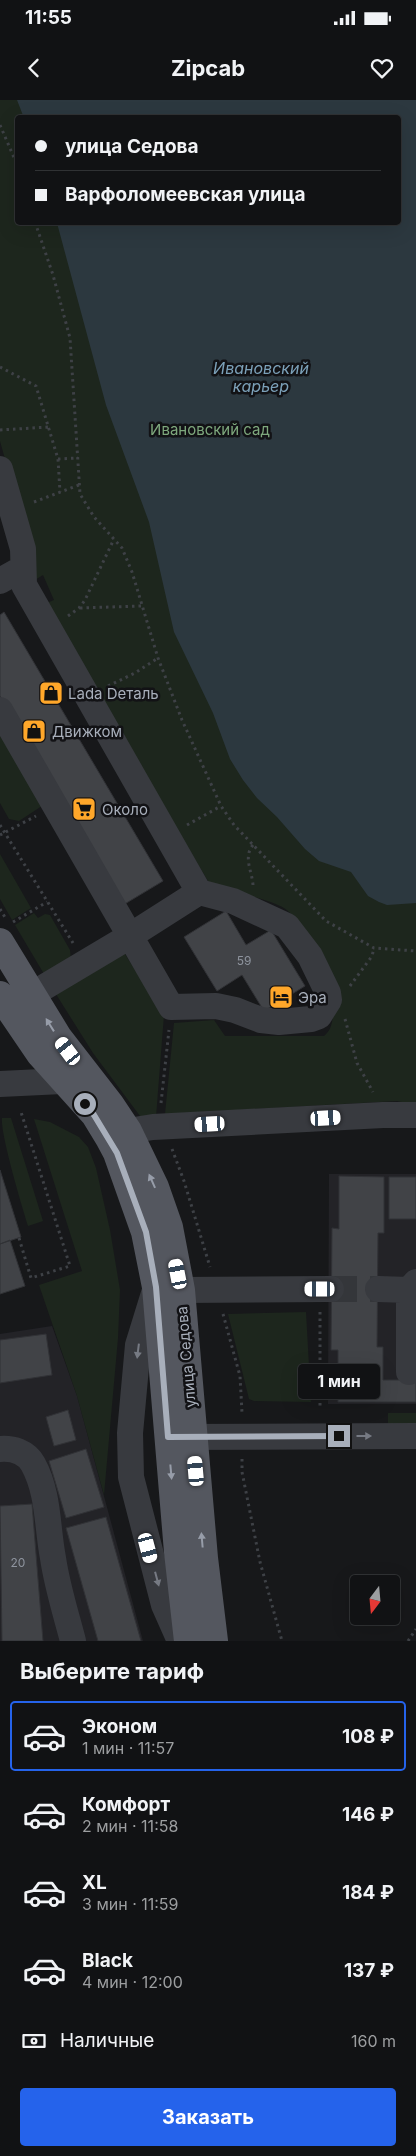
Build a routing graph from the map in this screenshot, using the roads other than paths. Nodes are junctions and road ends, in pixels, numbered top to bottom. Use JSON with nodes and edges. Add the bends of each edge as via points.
{"nodes":[{"id":1,"x":0,"y":470,"type":"edge"},
{"id":2,"x":23,"y":568,"type":"junction"},
{"id":3,"x":0,"y":581,"type":"edge"},
{"id":4,"x":0,"y":710,"type":"edge"},
{"id":5,"x":199,"y":892,"type":"junction"},
{"id":6,"x":5,"y":933,"type":"edge"},
{"id":7,"x":130,"y":936,"type":"junction"},
{"id":8,"x":0,"y":995,"type":"edge"},
{"id":9,"x":31,"y":995,"type":"junction"},
{"id":10,"x":77,"y":1080,"type":"junction"},
{"id":11,"x":0,"y":1084,"type":"edge"},
{"id":12,"x":416,"y":1115,"type":"edge"},
{"id":13,"x":140,"y":1129,"type":"junction"},
{"id":14,"x":412,"y":1286,"type":"edge"},
{"id":15,"x":168,"y":1289,"type":"junction"},
{"id":16,"x":326,"y":1289,"type":"tunnel mouth"},
{"id":17,"x":378,"y":1290,"type":"tunnel mouth"},
{"id":18,"x":409,"y":1372,"type":"dead end"},
{"id":19,"x":416,"y":1436,"type":"edge"},
{"id":20,"x":180,"y":1437,"type":"junction"},
{"id":21,"x":0,"y":1449,"type":"edge"},
{"id":22,"x":73,"y":1641,"type":"edge"},
{"id":23,"x":180,"y":1641,"type":"edge"},
{"id":24,"x":188,"y":1641,"type":"edge"},
{"id":25,"x":214,"y":1641,"type":"edge"}],
"edges":[{"from":1,"to":2,"type":"street","via":[[23,549]]},
{"from":2,"to":3,"type":"street"},
{"from":2,"to":5,"type":"street","via":[[24,585]]},
{"from":4,"to":7,"type":"street"},
{"from":5,"to":7,"type":"street"},
{"from":5,"to":7,"type":"street","via":[[234,901],[287,926],[310,956],[328,997],[320,1016],[279,1022],[216,1006],[171,1007]]},
{"from":6,"to":9,"type":"main road","name":"улица Седова"},
{"from":7,"to":9,"type":"street"},
{"from":8,"to":10,"type":"main road","name":"улица Седова","via":[[40,1054]]},
{"from":10,"to":9,"type":"main road","name":"улица Седова","one_way":true,"via":[[58,1037]]},
{"from":10,"to":11,"type":"street"},
{"from":10,"to":13,"type":"main road","name":"улица Седова"},
{"from":10,"to":15,"type":"main road","name":"улица Седова","via":[[117,1153]]},
{"from":12,"to":13,"type":"street"},
{"from":15,"to":13,"type":"main road","name":"улица Седова","one_way":true,"via":[[169,1226]]},
{"from":14,"to":17,"type":"street"},
{"from":14,"to":18,"type":"street"},
{"from":15,"to":16,"type":"street"},
{"from":15,"to":20,"type":"main road","name":"улица Седова"},
{"from":15,"to":23,"type":"street","one_way":true,"via":[[138,1345],[130,1433],[131,1477],[164,1605]]},
{"from":20,"to":19,"type":"street","one_way":true},
{"from":20,"to":24,"type":"main road","name":"улица Седова","one_way":true},
{"from":25,"to":20,"type":"main road","name":"улица Седова","one_way":true},
{"from":21,"to":22,"type":"street","via":[[21,1452],[32,1463],[45,1498],[53,1560]]}]}
